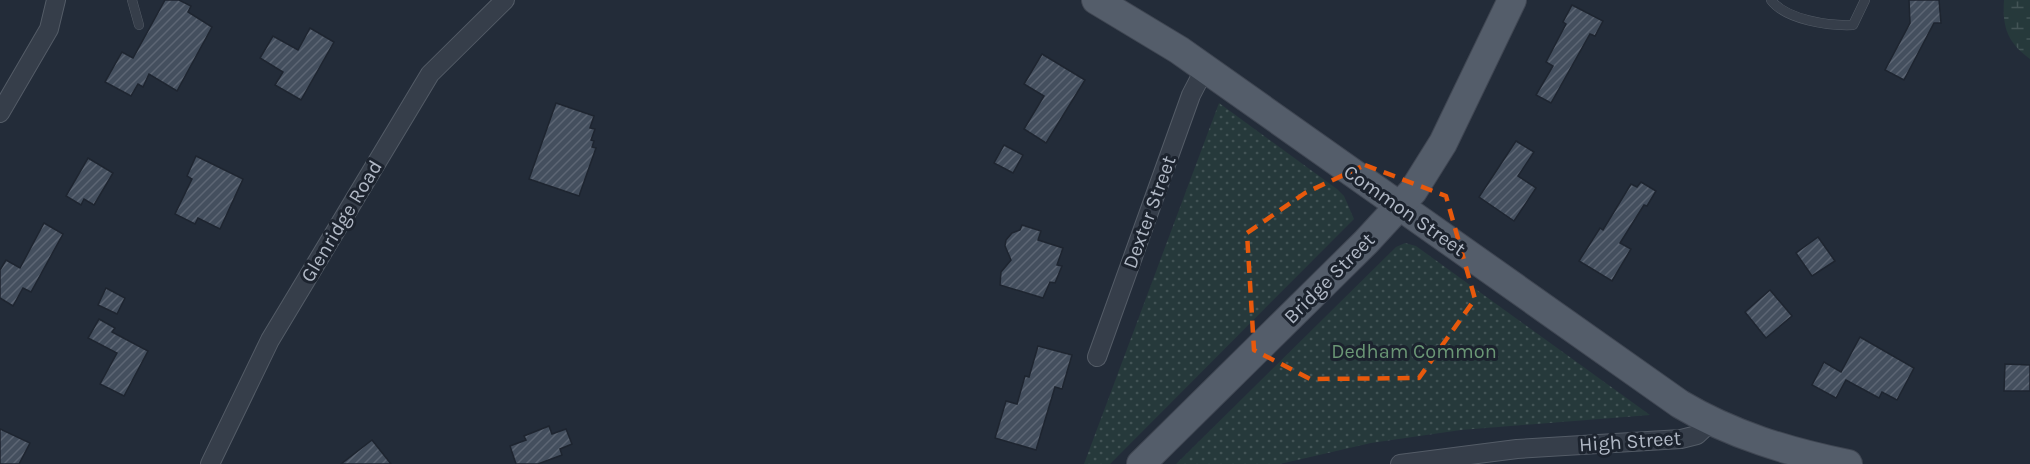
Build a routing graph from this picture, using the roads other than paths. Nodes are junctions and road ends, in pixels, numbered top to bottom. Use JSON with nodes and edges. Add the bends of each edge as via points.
{"nodes":[{"id":1,"x":56,"y":0,"type":"edge"},
{"id":2,"x":132,"y":0,"type":"edge"},
{"id":3,"x":504,"y":0,"type":"edge"},
{"id":4,"x":1096,"y":0,"type":"edge"},
{"id":5,"x":1512,"y":0,"type":"edge"},
{"id":6,"x":1771,"y":0,"type":"edge"},
{"id":7,"x":1865,"y":0,"type":"edge"},
{"id":8,"x":139,"y":25,"type":"dead end"},
{"id":9,"x":1205,"y":68,"type":"junction"},
{"id":10,"x":0,"y":113,"type":"edge"},
{"id":11,"x":1400,"y":206,"type":"junction"},
{"id":12,"x":1097,"y":357,"type":"dead end"},
{"id":13,"x":1711,"y":422,"type":"junction"},
{"id":14,"x":210,"y":464,"type":"edge"},
{"id":15,"x":1141,"y":464,"type":"edge"},
{"id":16,"x":1401,"y":464,"type":"edge"},
{"id":17,"x":1848,"y":464,"type":"edge"}],
"edges":[{"from":1,"to":10,"type":"street","via":[[49,29]]},
{"from":2,"to":8,"type":"lane"},
{"from":3,"to":14,"type":"street","name":"Glenridge Road","via":[[430,74],[270,340]]},
{"from":4,"to":9,"type":"main road","name":"Common Street"},
{"from":5,"to":11,"type":"main road","name":"Bridge Street","via":[[1443,143]]},
{"from":6,"to":7,"type":"lane","via":[[1804,19],[1832,26],[1853,25]]},
{"from":9,"to":11,"type":"main road","name":"Common Street"},
{"from":9,"to":12,"type":"street","name":"Dexter Street","via":[[1191,95]]},
{"from":11,"to":13,"type":"main road","name":"Common Street","via":[[1664,394]]},
{"from":11,"to":15,"type":"main road","name":"Bridge Street"},
{"from":13,"to":16,"type":"street","name":"High Street","via":[[1703,432],[1681,439],[1536,447]]},
{"from":13,"to":17,"type":"main road","via":[[1769,445]]}]}
